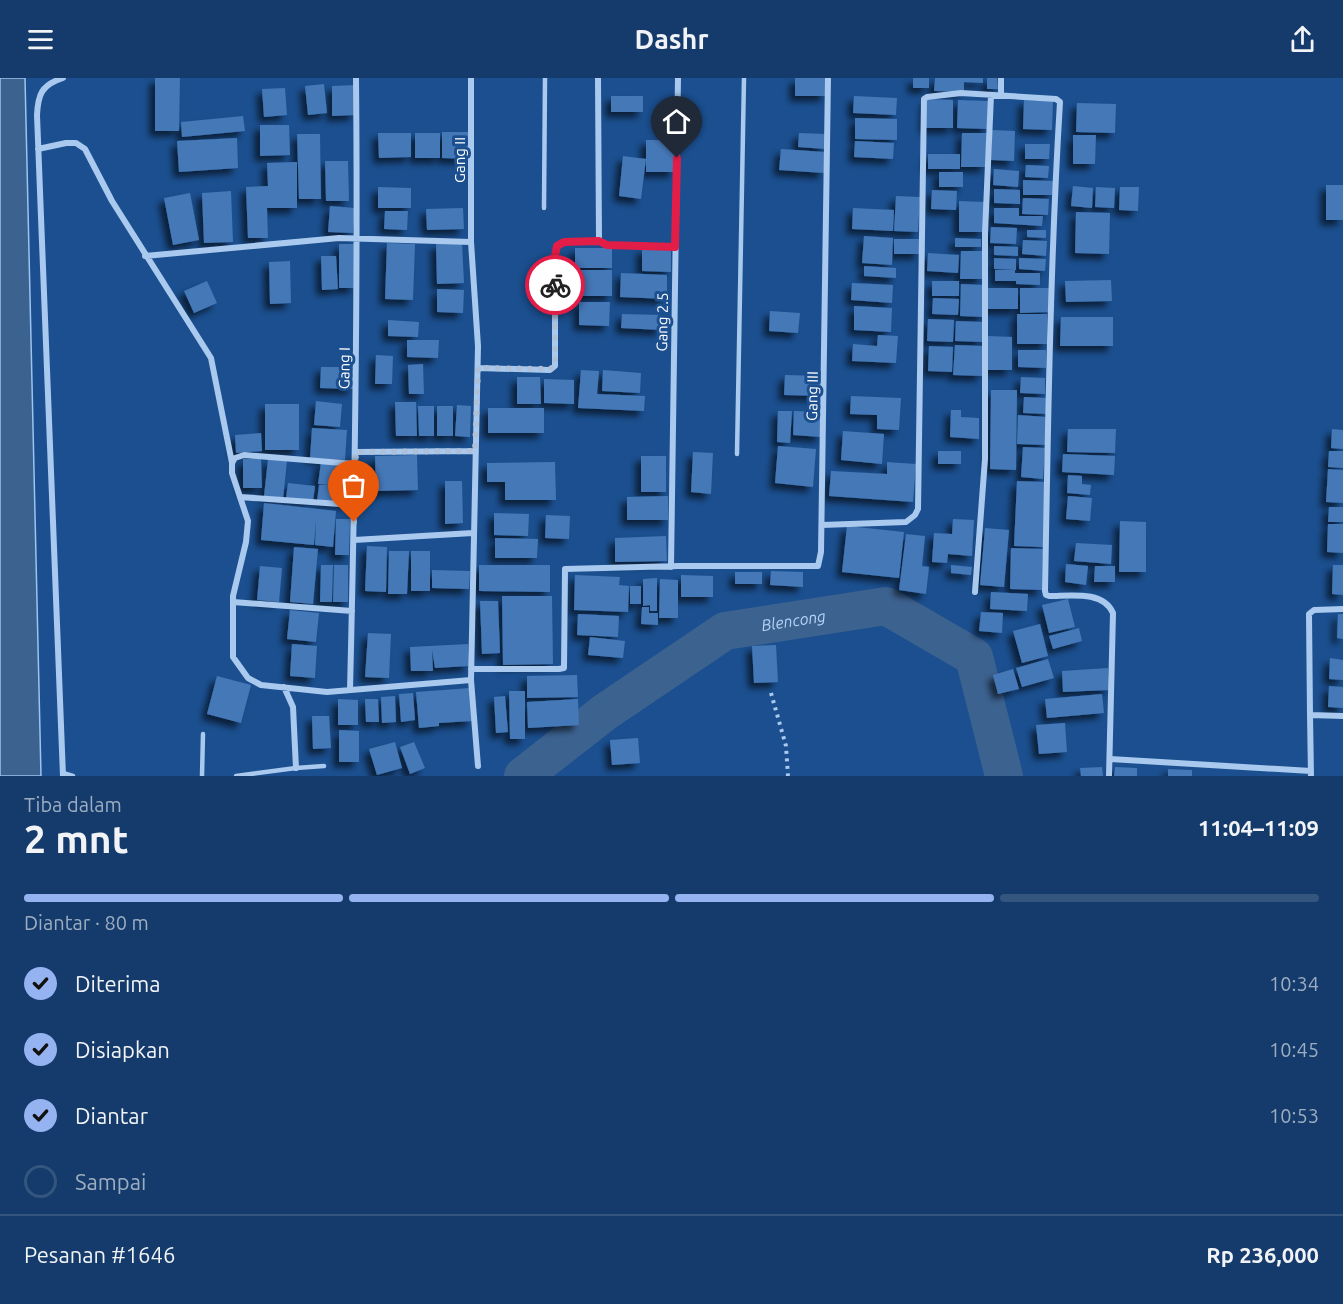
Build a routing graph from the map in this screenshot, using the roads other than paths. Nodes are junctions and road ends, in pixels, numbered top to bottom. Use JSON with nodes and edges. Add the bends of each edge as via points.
{"nodes":[{"id":1,"x":63,"y":78,"type":"edge"},
{"id":2,"x":356,"y":78,"type":"edge"},
{"id":3,"x":471,"y":78,"type":"edge"},
{"id":4,"x":544,"y":78,"type":"edge"},
{"id":5,"x":598,"y":78,"type":"edge"},
{"id":6,"x":678,"y":78,"type":"edge"},
{"id":7,"x":744,"y":78,"type":"edge"},
{"id":8,"x":828,"y":78,"type":"edge"},
{"id":9,"x":1001,"y":78,"type":"edge"},
{"id":10,"x":1001,"y":94,"type":"junction"},
{"id":11,"x":991,"y":95,"type":"junction"},
{"id":12,"x":38,"y":149,"type":"junction"},
{"id":13,"x":544,"y":208,"type":"dead end"},
{"id":14,"x":357,"y":237,"type":"junction"},
{"id":15,"x":599,"y":241,"type":"junction"},
{"id":16,"x":471,"y":242,"type":"junction"},
{"id":17,"x":675,"y":247,"type":"junction"},
{"id":18,"x":145,"y":256,"type":"junction"},
{"id":19,"x":478,"y":368,"type":"junction"},
{"id":20,"x":475,"y":451,"type":"junction"},
{"id":21,"x":356,"y":452,"type":"junction"},
{"id":22,"x":737,"y":454,"type":"dead end"},
{"id":23,"x":232,"y":463,"type":"junction"},
{"id":24,"x":355,"y":464,"type":"junction"},
{"id":25,"x":240,"y":497,"type":"junction"},
{"id":26,"x":354,"y":505,"type":"junction"},
{"id":27,"x":822,"y":525,"type":"junction"},
{"id":28,"x":473,"y":533,"type":"junction"},
{"id":29,"x":354,"y":540,"type":"junction"},
{"id":30,"x":671,"y":567,"type":"junction"},
{"id":31,"x":975,"y":592,"type":"dead end"},
{"id":32,"x":233,"y":602,"type":"junction"},
{"id":33,"x":1343,"y":609,"type":"edge"},
{"id":34,"x":352,"y":610,"type":"junction"},
{"id":35,"x":471,"y":669,"type":"junction"},
{"id":36,"x":471,"y":680,"type":"junction"},
{"id":37,"x":285,"y":687,"type":"junction"},
{"id":38,"x":350,"y":690,"type":"junction"},
{"id":39,"x":1310,"y":715,"type":"junction"},
{"id":40,"x":1343,"y":716,"type":"edge"},
{"id":41,"x":203,"y":734,"type":"dead end"},
{"id":42,"x":1110,"y":759,"type":"junction"},
{"id":43,"x":324,"y":766,"type":"dead end"},
{"id":44,"x":478,"y":766,"type":"dead end"},
{"id":45,"x":296,"y":768,"type":"junction"},
{"id":46,"x":1311,"y":773,"type":"edge"},
{"id":47,"x":63,"y":775,"type":"edge"},
{"id":48,"x":73,"y":776,"type":"edge"},
{"id":49,"x":202,"y":776,"type":"edge"},
{"id":50,"x":236,"y":776,"type":"edge"},
{"id":51,"x":242,"y":776,"type":"edge"},
{"id":52,"x":299,"y":776,"type":"edge"},
{"id":53,"x":1109,"y":776,"type":"edge"}],
"edges":[{"from":1,"to":12,"type":"street","via":[[38,96]]},
{"from":2,"to":14,"type":"street","name":"Gang I"},
{"from":3,"to":16,"type":"street","name":"Gang II"},
{"from":4,"to":13,"type":"lane"},
{"from":5,"to":15,"type":"street"},
{"from":6,"to":17,"type":"street","name":"Gang 2.5"},
{"from":7,"to":22,"type":"lane"},
{"from":8,"to":27,"type":"street","name":"Gang III"},
{"from":9,"to":10,"type":"street"},
{"from":10,"to":11,"type":"street"},
{"from":10,"to":42,"type":"street","via":[[1060,102],[1050,313],[1045,591],[1049,596],[1091,596],[1113,613]]},
{"from":11,"to":27,"type":"street","via":[[927,97],[922,104],[918,509],[906,522]]},
{"from":11,"to":31,"type":"street","via":[[985,233],[985,459]]},
{"from":12,"to":18,"type":"street","via":[[76,143],[85,149]]},
{"from":12,"to":47,"type":"street"},
{"from":14,"to":16,"type":"street"},
{"from":14,"to":18,"type":"street"},
{"from":14,"to":21,"type":"street","name":"Gang I"},
{"from":15,"to":17,"type":"street","via":[[607,245]]},
{"from":15,"to":19,"type":"street","via":[[564,242],[557,246],[555,366]]},
{"from":16,"to":19,"type":"street","name":"Gang II"},
{"from":17,"to":30,"type":"street","name":"Gang 2.5"},
{"from":18,"to":23,"type":"street","via":[[211,358]]},
{"from":19,"to":20,"type":"street","name":"Gang II"},
{"from":20,"to":21,"type":"street"},
{"from":20,"to":28,"type":"street","name":"Gang II"},
{"from":21,"to":24,"type":"street","name":"Gang I"},
{"from":23,"to":24,"type":"street","via":[[244,455]]},
{"from":23,"to":25,"type":"street"},
{"from":24,"to":26,"type":"street","name":"Gang I"},
{"from":25,"to":26,"type":"street"},
{"from":25,"to":32,"type":"street","via":[[248,521]]},
{"from":26,"to":29,"type":"street","name":"Gang I"},
{"from":27,"to":30,"type":"street","name":"Gang III","via":[[818,566]]},
{"from":28,"to":29,"type":"street"},
{"from":28,"to":35,"type":"street","name":"Gang II"},
{"from":29,"to":34,"type":"street","name":"Gang I"},
{"from":30,"to":35,"type":"street","via":[[565,569],[564,668]]},
{"from":32,"to":34,"type":"street"},
{"from":32,"to":37,"type":"street","via":[[233,657],[240,669],[261,685]]},
{"from":33,"to":39,"type":"street","via":[[1314,610],[1309,614]]},
{"from":34,"to":38,"type":"street","name":"Gang I"},
{"from":35,"to":36,"type":"street","name":"Gang II"},
{"from":36,"to":38,"type":"street"},
{"from":36,"to":44,"type":"street","name":"Gang II"},
{"from":37,"to":38,"type":"street","via":[[327,692]]},
{"from":37,"to":45,"type":"street","via":[[293,707]]},
{"from":39,"to":40,"type":"street"},
{"from":39,"to":46,"type":"street"},
{"from":41,"to":49,"type":"lane"},
{"from":42,"to":46,"type":"street"},
{"from":42,"to":53,"type":"street"},
{"from":43,"to":45,"type":"lane"},
{"from":45,"to":51,"type":"lane"},
{"from":45,"to":52,"type":"lane"},
{"from":47,"to":48,"type":"lane"},
{"from":50,"to":51,"type":"lane"}]}
